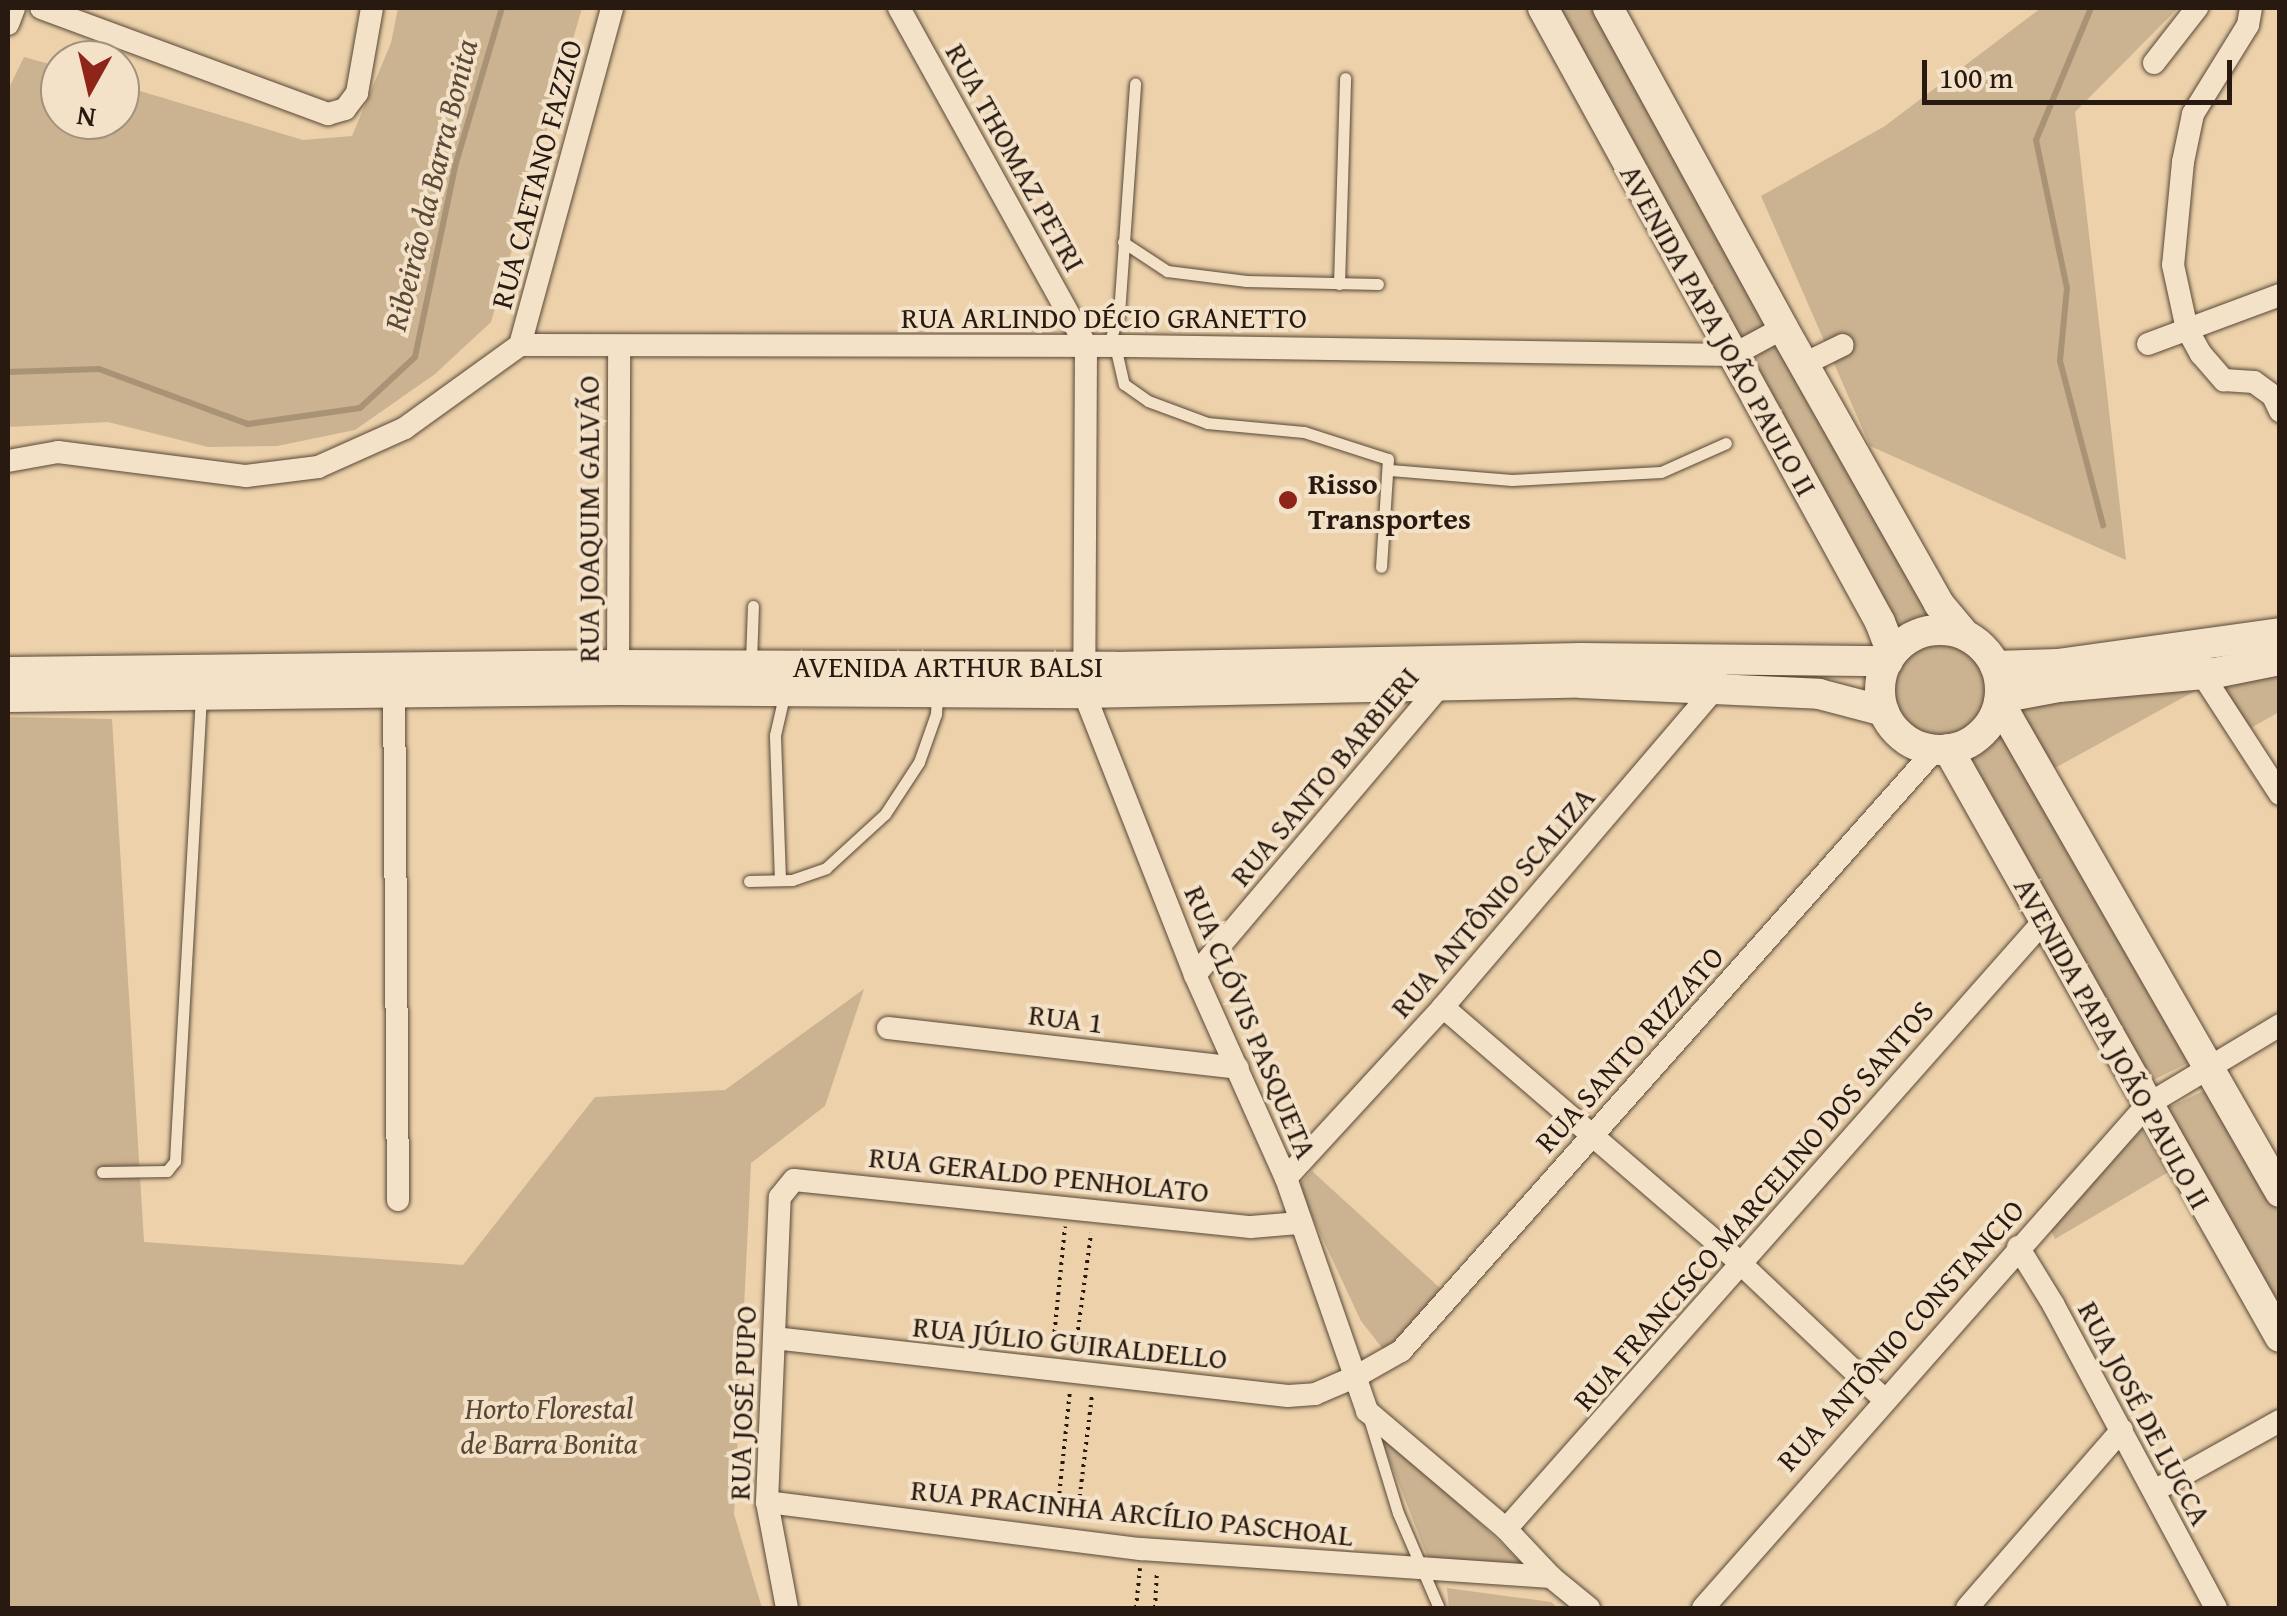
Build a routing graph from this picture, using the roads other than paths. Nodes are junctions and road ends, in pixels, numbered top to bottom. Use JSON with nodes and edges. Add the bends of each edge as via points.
{"nodes":[{"id":1,"x":14,"y":8,"type":"edge"},
{"id":2,"x":41,"y":8,"type":"edge"},
{"id":3,"x":372,"y":8,"type":"edge"},
{"id":4,"x":612,"y":8,"type":"edge"},
{"id":5,"x":899,"y":8,"type":"edge"},
{"id":6,"x":1543,"y":8,"type":"edge"},
{"id":7,"x":1608,"y":8,"type":"edge"},
{"id":8,"x":2197,"y":8,"type":"edge"},
{"id":9,"x":2251,"y":8,"type":"edge"},
{"id":10,"x":8,"y":24,"type":"edge"},
{"id":11,"x":2154,"y":63,"type":"dead end"},
{"id":12,"x":1346,"y":78,"type":"dead end"},
{"id":13,"x":1135,"y":84,"type":"dead end"},
{"id":14,"x":1124,"y":242,"type":"junction"},
{"id":15,"x":1339,"y":284,"type":"junction"},
{"id":16,"x":1378,"y":284,"type":"dead end"},
{"id":17,"x":2280,"y":295,"type":"edge"},
{"id":18,"x":1119,"y":314,"type":"junction"},
{"id":19,"x":1783,"y":328,"type":"junction"},
{"id":20,"x":2187,"y":330,"type":"junction"},
{"id":21,"x":2148,"y":344,"type":"dead end"},
{"id":22,"x":520,"y":345,"type":"junction"},
{"id":23,"x":1843,"y":345,"type":"dead end"},
{"id":24,"x":1110,"y":346,"type":"junction"},
{"id":25,"x":619,"y":348,"type":"junction"},
{"id":26,"x":1733,"y":354,"type":"junction"},
{"id":27,"x":1804,"y":364,"type":"junction"},
{"id":28,"x":2280,"y":411,"type":"edge"},
{"id":29,"x":1726,"y":442,"type":"dead end"},
{"id":30,"x":8,"y":462,"type":"edge"},
{"id":31,"x":1390,"y":470,"type":"junction"},
{"id":32,"x":1380,"y":567,"type":"dead end"},
{"id":33,"x":753,"y":606,"type":"dead end"},
{"id":34,"x":2280,"y":633,"type":"edge"},
{"id":35,"x":1964,"y":634,"type":"junction"},
{"id":36,"x":1890,"y":657,"type":"junction"},
{"id":37,"x":1736,"y":660,"type":"junction"},
{"id":38,"x":2280,"y":660,"type":"edge"},
{"id":39,"x":2200,"y":661,"type":"junction"},
{"id":40,"x":750,"y":666,"type":"junction"},
{"id":41,"x":1994,"y":666,"type":"junction"},
{"id":42,"x":8,"y":672,"type":"edge"},
{"id":43,"x":1450,"y":673,"type":"junction"},
{"id":44,"x":618,"y":678,"type":"junction"},
{"id":45,"x":1084,"y":679,"type":"junction"},
{"id":46,"x":394,"y":680,"type":"junction"},
{"id":47,"x":937,"y":680,"type":"junction"},
{"id":48,"x":1715,"y":690,"type":"junction"},
{"id":49,"x":785,"y":691,"type":"junction"},
{"id":50,"x":201,"y":696,"type":"junction"},
{"id":51,"x":8,"y":697,"type":"edge"},
{"id":52,"x":2000,"y":700,"type":"junction"},
{"id":53,"x":1884,"y":711,"type":"junction"},
{"id":54,"x":1942,"y":749,"type":"junction"},
{"id":55,"x":2280,"y":794,"type":"edge"},
{"id":56,"x":780,"y":880,"type":"junction"},
{"id":57,"x":749,"y":881,"type":"dead end"},
{"id":58,"x":2044,"y":921,"type":"junction"},
{"id":59,"x":1195,"y":975,"type":"junction"},
{"id":60,"x":1443,"y":1007,"type":"junction"},
{"id":61,"x":2280,"y":1025,"type":"edge"},
{"id":62,"x":888,"y":1028,"type":"dead end"},
{"id":63,"x":2210,"y":1066,"type":"junction"},
{"id":64,"x":1238,"y":1068,"type":"junction"},
{"id":65,"x":2147,"y":1104,"type":"junction"},
{"id":66,"x":1590,"y":1137,"type":"junction"},
{"id":67,"x":102,"y":1172,"type":"dead end"},
{"id":68,"x":1286,"y":1178,"type":"junction"},
{"id":69,"x":2280,"y":1192,"type":"edge"},
{"id":70,"x":780,"y":1197,"type":"joint"},
{"id":71,"x":398,"y":1200,"type":"dead end"},
{"id":72,"x":1300,"y":1223,"type":"junction"},
{"id":73,"x":2018,"y":1247,"type":"junction"},
{"id":74,"x":1739,"y":1262,"type":"junction"},
{"id":75,"x":2280,"y":1337,"type":"edge"},
{"id":76,"x":774,"y":1338,"type":"junction"},
{"id":77,"x":1357,"y":1376,"type":"junction"},
{"id":78,"x":1884,"y":1400,"type":"junction"},
{"id":79,"x":1366,"y":1411,"type":"junction"},
{"id":80,"x":2280,"y":1421,"type":"edge"},
{"id":81,"x":2122,"y":1430,"type":"junction"},
{"id":82,"x":2154,"y":1491,"type":"junction"},
{"id":83,"x":767,"y":1502,"type":"junction"},
{"id":84,"x":1506,"y":1529,"type":"junction"},
{"id":85,"x":1422,"y":1570,"type":"junction"},
{"id":86,"x":1551,"y":1577,"type":"junction"},
{"id":87,"x":787,"y":1608,"type":"edge"},
{"id":88,"x":1439,"y":1608,"type":"edge"},
{"id":89,"x":1589,"y":1608,"type":"edge"},
{"id":90,"x":1703,"y":1608,"type":"edge"},
{"id":91,"x":1966,"y":1608,"type":"edge"},
{"id":92,"x":2216,"y":1608,"type":"edge"}],
"edges":[{"from":1,"to":10,"type":"street"},
{"from":2,"to":3,"type":"street","via":[[328,114],[346,109],[357,93]]},
{"from":4,"to":22,"type":"street","name":"RUA CAETANO FAZZIO"},
{"from":5,"to":24,"type":"street","name":"RUA THOMAZ PETRI"},
{"from":6,"to":26,"type":"main road","name":"AVENIDA PAPA JOÃO PAULO II"},
{"from":7,"to":19,"type":"main road","name":"AVENIDA PAPA JOÃO PAULO II"},
{"from":8,"to":11,"type":"street"},
{"from":9,"to":20,"type":"street","via":[[2248,25],[2193,114],[2182,162],[2174,265]]},
{"from":12,"to":15,"type":"lane"},
{"from":13,"to":14,"type":"lane"},
{"from":14,"to":15,"type":"lane","via":[[1167,271]]},
{"from":14,"to":18,"type":"lane"},
{"from":15,"to":16,"type":"lane"},
{"from":17,"to":20,"type":"street"},
{"from":18,"to":24,"type":"lane"},
{"from":18,"to":24,"type":"lane"},
{"from":19,"to":26,"type":"street"},
{"from":19,"to":27,"type":"main road","name":"AVENIDA PAPA JOÃO PAULO II"},
{"from":20,"to":21,"type":"street"},
{"from":20,"to":28,"type":"street","via":[[2224,380],[2254,382]]},
{"from":22,"to":25,"type":"street","name":"RUA ARLINDO DÉCIO GRANETTO"},
{"from":22,"to":30,"type":"street","name":"RUA CAETANO FAZZIO","via":[[405,428],[318,467],[246,476],[58,452]]},
{"from":23,"to":27,"type":"street"},
{"from":24,"to":25,"type":"street","name":"RUA ARLINDO DÉCIO GRANETTO"},
{"from":24,"to":26,"type":"street","name":"RUA ARLINDO DÉCIO GRANETTO"},
{"from":24,"to":31,"type":"lane","via":[[1124,384],[1148,401],[1207,423],[1304,432],[1388,459]]},
{"from":24,"to":45,"type":"street","name":"RUA THOMAZ PETRI"},
{"from":25,"to":44,"type":"street","name":"RUA JOAQUIM GALVÃO"},
{"from":26,"to":36,"type":"main road","name":"AVENIDA PAPA JOÃO PAULO II","via":[[1880,622]]},
{"from":27,"to":35,"type":"main road","name":"AVENIDA PAPA JOÃO PAULO II","via":[[1940,604]]},
{"from":29,"to":31,"type":"lane","via":[[1661,472],[1512,480]]},
{"from":31,"to":32,"type":"lane"},
{"from":33,"to":40,"type":"lane"},
{"from":34,"to":39,"type":"main road"},
{"from":35,"to":36,"type":"main road","via":[[1925,632]]},
{"from":35,"to":41,"type":"main road"},
{"from":36,"to":37,"type":"main road","name":"AVENIDA ARTHUR BALSI"},
{"from":36,"to":53,"type":"main road","via":[[1880,692]]},
{"from":37,"to":43,"type":"main road","name":"AVENIDA ARTHUR BALSI"},
{"from":37,"to":48,"type":"street","name":"RUA ANTÔNIO SCALIZA"},
{"from":38,"to":39,"type":"main road"},
{"from":39,"to":41,"type":"main road"},
{"from":39,"to":52,"type":"main road"},
{"from":39,"to":55,"type":"street"},
{"from":40,"to":44,"type":"main road","name":"AVENIDA ARTHUR BALSI"},
{"from":40,"to":47,"type":"main road","name":"AVENIDA ARTHUR BALSI"},
{"from":41,"to":52,"type":"main road"},
{"from":42,"to":46,"type":"main road","name":"AVENIDA ARTHUR BALSI"},
{"from":43,"to":45,"type":"main road","name":"AVENIDA ARTHUR BALSI"},
{"from":43,"to":48,"type":"main road","name":"AVENIDA ARTHUR BALSI"},
{"from":43,"to":59,"type":"street","name":"RUA SANTO BARBIERI"},
{"from":44,"to":46,"type":"main road","name":"AVENIDA ARTHUR BALSI"},
{"from":44,"to":49,"type":"main road","name":"AVENIDA ARTHUR BALSI"},
{"from":45,"to":47,"type":"main road","name":"AVENIDA ARTHUR BALSI"},
{"from":45,"to":59,"type":"street","name":"RUA CLÓVIS PASQUETA"},
{"from":46,"to":50,"type":"main road","name":"AVENIDA ARTHUR BALSI"},
{"from":46,"to":71,"type":"street"},
{"from":47,"to":49,"type":"main road","name":"AVENIDA ARTHUR BALSI"},
{"from":47,"to":56,"type":"lane","via":[[936,714],[919,762],[885,814],[826,868]]},
{"from":48,"to":53,"type":"main road","name":"AVENIDA ARTHUR BALSI","via":[[1819,694]]},
{"from":48,"to":60,"type":"street","name":"RUA ANTÔNIO SCALIZA"},
{"from":49,"to":56,"type":"lane","via":[[775,735]]},
{"from":50,"to":51,"type":"main road","name":"AVENIDA ARTHUR BALSI"},
{"from":50,"to":67,"type":"lane","via":[[175,1161],[167,1171]]},
{"from":52,"to":54,"type":"main road","via":[[1983,732]]},
{"from":52,"to":63,"type":"main road"},
{"from":53,"to":54,"type":"main road","via":[[1910,741]]},
{"from":54,"to":58,"type":"main road","name":"AVENIDA PAPA JOÃO PAULO II"},
{"from":54,"to":66,"type":"street","name":"RUA SANTO RIZZATO"},
{"from":56,"to":57,"type":"lane"},
{"from":58,"to":65,"type":"main road","name":"AVENIDA PAPA JOÃO PAULO II"},
{"from":58,"to":74,"type":"street","name":"RUA FRANCISCO MARCELINO DOS SANTOS"},
{"from":59,"to":64,"type":"street","name":"RUA CLÓVIS PASQUETA"},
{"from":60,"to":66,"type":"street"},
{"from":60,"to":68,"type":"street","name":"RUA ANTÔNIO SCALIZA"},
{"from":61,"to":63,"type":"street","name":"RUA ANTÔNIO CONSTANCIO"},
{"from":62,"to":64,"type":"street","name":"RUA 1"},
{"from":63,"to":65,"type":"street","name":"RUA ANTÔNIO CONSTANCIO"},
{"from":63,"to":69,"type":"main road"},
{"from":64,"to":68,"type":"street","name":"RUA CLÓVIS PASQUETA"},
{"from":65,"to":73,"type":"street","name":"RUA ANTÔNIO CONSTANCIO"},
{"from":65,"to":75,"type":"main road","name":"AVENIDA PAPA JOÃO PAULO II"},
{"from":66,"to":74,"type":"street"},
{"from":66,"to":77,"type":"street","name":"RUA SANTO RIZZATO","via":[[1401,1351]]},
{"from":68,"to":72,"type":"street","name":"RUA CLÓVIS PASQUETA"},
{"from":70,"to":72,"type":"street","name":"RUA GERALDO PENHOLATO","via":[[802,1178],[1251,1227]]},
{"from":70,"to":76,"type":"street","name":"RUA JOSÉ PUPO"},
{"from":72,"to":77,"type":"street","name":"RUA CLÓVIS PASQUETA"},
{"from":73,"to":78,"type":"street","name":"RUA ANTÔNIO CONSTANCIO"},
{"from":73,"to":81,"type":"street","name":"RUA JOSÉ DE LUCCA"},
{"from":74,"to":78,"type":"street"},
{"from":74,"to":84,"type":"street","name":"RUA FRANCISCO MARCELINO DOS SANTOS"},
{"from":76,"to":77,"type":"street","name":"RUA JÚLIO GUIRALDELLO","via":[[1288,1396],[1315,1394]]},
{"from":76,"to":83,"type":"street","name":"RUA JOSÉ PUPO"},
{"from":77,"to":79,"type":"street","name":"RUA CLÓVIS PASQUETA"},
{"from":78,"to":90,"type":"street","name":"RUA ANTÔNIO CONSTANCIO"},
{"from":79,"to":84,"type":"street"},
{"from":79,"to":85,"type":"lane"},
{"from":80,"to":82,"type":"street"},
{"from":81,"to":82,"type":"street","name":"RUA JOSÉ DE LUCCA"},
{"from":81,"to":91,"type":"street"},
{"from":82,"to":92,"type":"street","name":"RUA JOSÉ DE LUCCA"},
{"from":83,"to":85,"type":"street","name":"RUA PRACINHA ARCÍLIO PASCHOAL","via":[[1150,1550]]},
{"from":83,"to":87,"type":"street","name":"RUA JOSÉ PUPO"},
{"from":84,"to":86,"type":"street"},
{"from":85,"to":86,"type":"street","name":"RUA PRACINHA ARCÍLIO PASCHOAL"},
{"from":85,"to":88,"type":"lane"},
{"from":86,"to":89,"type":"street"}]}
